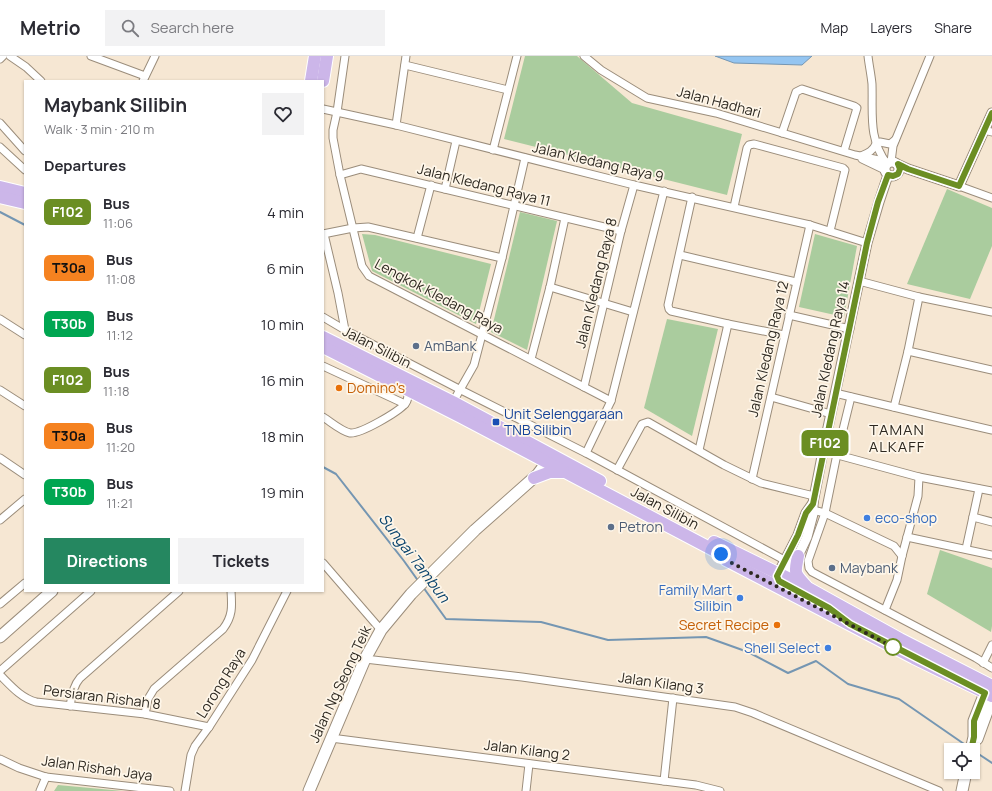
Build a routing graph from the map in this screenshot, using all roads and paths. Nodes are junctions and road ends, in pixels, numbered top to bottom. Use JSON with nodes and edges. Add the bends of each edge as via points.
{"nodes":[{"id":1,"x":3,"y":56,"type":"edge"},
{"id":2,"x":10,"y":56,"type":"edge"},
{"id":3,"x":91,"y":56,"type":"edge"},
{"id":4,"x":156,"y":56,"type":"edge"},
{"id":5,"x":315,"y":56,"type":"edge"},
{"id":6,"x":327,"y":56,"type":"edge"},
{"id":7,"x":345,"y":56,"type":"edge"},
{"id":8,"x":406,"y":56,"type":"edge"},
{"id":9,"x":517,"y":56,"type":"edge"},
{"id":10,"x":584,"y":56,"type":"edge"},
{"id":11,"x":868,"y":56,"type":"edge"},
{"id":12,"x":930,"y":56,"type":"edge"},
{"id":13,"x":0,"y":59,"type":"edge"},
{"id":14,"x":405,"y":65,"type":"junction"},
{"id":15,"x":144,"y":78,"type":"edge"},
{"id":16,"x":41,"y":80,"type":"edge"},
{"id":17,"x":311,"y":80,"type":"edge"},
{"id":18,"x":323,"y":80,"type":"edge"},
{"id":19,"x":508,"y":90,"type":"junction"},
{"id":20,"x":324,"y":109,"type":"edge"},
{"id":21,"x":337,"y":112,"type":"junction"},
{"id":22,"x":992,"y":113,"type":"edge"},
{"id":23,"x":0,"y":123,"type":"edge"},
{"id":24,"x":396,"y":125,"type":"junction"},
{"id":25,"x":988,"y":131,"type":"edge"},
{"id":26,"x":782,"y":133,"type":"junction"},
{"id":27,"x":895,"y":140,"type":"junction"},
{"id":28,"x":456,"y":141,"type":"junction"},
{"id":29,"x":878,"y":143,"type":"junction"},
{"id":30,"x":0,"y":147,"type":"edge"},
{"id":31,"x":24,"y":150,"type":"edge"},
{"id":32,"x":493,"y":150,"type":"junction"},
{"id":33,"x":844,"y":151,"type":"junction"},
{"id":34,"x":858,"y":155,"type":"junction"},
{"id":35,"x":525,"y":158,"type":"junction"},
{"id":36,"x":24,"y":169,"type":"edge"},
{"id":37,"x":891,"y":169,"type":"junction"},
{"id":38,"x":340,"y":175,"type":"junction"},
{"id":39,"x":431,"y":185,"type":"junction"},
{"id":40,"x":634,"y":185,"type":"junction"},
{"id":41,"x":959,"y":186,"type":"junction"},
{"id":42,"x":0,"y":187,"type":"edge"},
{"id":43,"x":445,"y":189,"type":"junction"},
{"id":44,"x":664,"y":191,"type":"junction"},
{"id":45,"x":24,"y":193,"type":"edge"},
{"id":46,"x":0,"y":197,"type":"edge"},
{"id":47,"x":692,"y":198,"type":"junction"},
{"id":48,"x":992,"y":198,"type":"edge"},
{"id":49,"x":24,"y":203,"type":"edge"},
{"id":50,"x":514,"y":204,"type":"junction"},
{"id":51,"x":734,"y":207,"type":"junction"},
{"id":52,"x":565,"y":218,"type":"junction"},
{"id":53,"x":810,"y":225,"type":"junction"},
{"id":54,"x":353,"y":228,"type":"junction"},
{"id":55,"x":622,"y":231,"type":"junction"},
{"id":56,"x":830,"y":231,"type":"junction"},
{"id":57,"x":324,"y":234,"type":"edge"},
{"id":58,"x":324,"y":238,"type":"edge"},
{"id":59,"x":417,"y":238,"type":"junction"},
{"id":60,"x":867,"y":243,"type":"junction"},
{"id":61,"x":680,"y":255,"type":"junction"},
{"id":62,"x":502,"y":258,"type":"junction"},
{"id":63,"x":796,"y":282,"type":"junction"},
{"id":64,"x":859,"y":282,"type":"junction"},
{"id":65,"x":550,"y":287,"type":"junction"},
{"id":66,"x":919,"y":297,"type":"junction"},
{"id":67,"x":604,"y":304,"type":"junction"},
{"id":68,"x":633,"y":312,"type":"junction"},
{"id":69,"x":992,"y":312,"type":"edge"},
{"id":70,"x":789,"y":315,"type":"junction"},
{"id":71,"x":324,"y":318,"type":"edge"},
{"id":72,"x":0,"y":319,"type":"edge"},
{"id":73,"x":728,"y":324,"type":"junction"},
{"id":74,"x":345,"y":330,"type":"junction"},
{"id":75,"x":850,"y":330,"type":"junction"},
{"id":76,"x":24,"y":334,"type":"edge"},
{"id":77,"x":482,"y":334,"type":"junction"},
{"id":78,"x":784,"y":336,"type":"junction"},
{"id":79,"x":324,"y":337,"type":"edge"},
{"id":80,"x":324,"y":348,"type":"edge"},
{"id":81,"x":908,"y":351,"type":"junction"},
{"id":82,"x":531,"y":359,"type":"junction"},
{"id":83,"x":324,"y":366,"type":"edge"},
{"id":84,"x":992,"y":370,"type":"edge"},
{"id":85,"x":403,"y":377,"type":"junction"},
{"id":86,"x":584,"y":387,"type":"junction"},
{"id":87,"x":0,"y":390,"type":"edge"},
{"id":88,"x":461,"y":390,"type":"junction"},
{"id":89,"x":835,"y":393,"type":"junction"},
{"id":90,"x":411,"y":396,"type":"junction"},
{"id":91,"x":771,"y":397,"type":"junction"},
{"id":92,"x":850,"y":397,"type":"junction"},
{"id":93,"x":611,"y":400,"type":"junction"},
{"id":94,"x":453,"y":402,"type":"junction"},
{"id":95,"x":24,"y":405,"type":"edge"},
{"id":96,"x":894,"y":407,"type":"junction"},
{"id":97,"x":831,"y":414,"type":"junction"},
{"id":98,"x":462,"y":417,"type":"junction"},
{"id":99,"x":324,"y":418,"type":"edge"},
{"id":100,"x":992,"y":430,"type":"edge"},
{"id":101,"x":699,"y":450,"type":"junction"},
{"id":102,"x":535,"y":451,"type":"junction"},
{"id":103,"x":823,"y":451,"type":"junction"},
{"id":104,"x":586,"y":454,"type":"junction"},
{"id":105,"x":837,"y":454,"type":"junction"},
{"id":106,"x":0,"y":458,"type":"edge"},
{"id":107,"x":547,"y":462,"type":"junction"},
{"id":108,"x":617,"y":470,"type":"junction"},
{"id":109,"x":566,"y":472,"type":"junction"},
{"id":110,"x":24,"y":474,"type":"edge"},
{"id":111,"x":919,"y":476,"type":"junction"},
{"id":112,"x":534,"y":478,"type":"junction"},
{"id":113,"x":752,"y":479,"type":"junction"},
{"id":114,"x":979,"y":489,"type":"junction"},
{"id":115,"x":992,"y":491,"type":"edge"},
{"id":116,"x":24,"y":500,"type":"edge"},
{"id":117,"x":812,"y":505,"type":"junction"},
{"id":118,"x":825,"y":513,"type":"junction"},
{"id":119,"x":973,"y":517,"type":"junction"},
{"id":120,"x":0,"y":520,"type":"edge"},
{"id":121,"x":992,"y":522,"type":"edge"},
{"id":122,"x":907,"y":539,"type":"junction"},
{"id":123,"x":894,"y":546,"type":"junction"},
{"id":124,"x":966,"y":549,"type":"junction"},
{"id":125,"x":721,"y":554,"type":"junction"},
{"id":126,"x":992,"y":555,"type":"edge"},
{"id":127,"x":902,"y":556,"type":"junction"},
{"id":128,"x":784,"y":560,"type":"junction"},
{"id":129,"x":800,"y":561,"type":"junction"},
{"id":130,"x":324,"y":564,"type":"edge"},
{"id":131,"x":780,"y":577,"type":"junction"},
{"id":132,"x":24,"y":584,"type":"edge"},
{"id":133,"x":808,"y":588,"type":"junction"},
{"id":134,"x":51,"y":592,"type":"edge"},
{"id":135,"x":90,"y":592,"type":"edge"},
{"id":136,"x":178,"y":592,"type":"edge"},
{"id":137,"x":231,"y":592,"type":"edge"},
{"id":138,"x":286,"y":592,"type":"edge"},
{"id":139,"x":0,"y":604,"type":"edge"},
{"id":140,"x":885,"y":610,"type":"junction"},
{"id":141,"x":850,"y":624,"type":"junction"},
{"id":142,"x":381,"y":630,"type":"junction"},
{"id":143,"x":0,"y":637,"type":"edge"},
{"id":144,"x":992,"y":645,"type":"edge"},
{"id":145,"x":365,"y":659,"type":"junction"},
{"id":146,"x":984,"y":663,"type":"junction"},
{"id":147,"x":992,"y":668,"type":"edge"},
{"id":148,"x":0,"y":671,"type":"edge"},
{"id":149,"x":0,"y":675,"type":"edge"},
{"id":150,"x":991,"y":692,"type":"edge"},
{"id":151,"x":674,"y":698,"type":"junction"},
{"id":152,"x":70,"y":706,"type":"junction"},
{"id":153,"x":145,"y":714,"type":"junction"},
{"id":154,"x":209,"y":727,"type":"junction"},
{"id":155,"x":976,"y":737,"type":"junction"},
{"id":156,"x":331,"y":738,"type":"junction"},
{"id":157,"x":974,"y":743,"type":"edge"},
{"id":158,"x":975,"y":743,"type":"edge"},
{"id":159,"x":0,"y":759,"type":"edge"},
{"id":160,"x":529,"y":764,"type":"junction"},
{"id":161,"x":46,"y":777,"type":"junction"},
{"id":162,"x":965,"y":779,"type":"edge"},
{"id":163,"x":969,"y":779,"type":"edge"},
{"id":164,"x":664,"y":781,"type":"junction"},
{"id":165,"x":40,"y":791,"type":"edge"},
{"id":166,"x":170,"y":791,"type":"edge"},
{"id":167,"x":185,"y":791,"type":"edge"},
{"id":168,"x":309,"y":791,"type":"edge"},
{"id":169,"x":526,"y":791,"type":"edge"},
{"id":170,"x":720,"y":791,"type":"edge"},
{"id":171,"x":939,"y":791,"type":"edge"},
{"id":172,"x":962,"y":791,"type":"edge"},
{"id":173,"x":966,"y":791,"type":"edge"}],
"edges":[{"from":1,"to":13,"type":"street"},
{"from":2,"to":16,"type":"street"},
{"from":3,"to":15,"type":"street"},
{"from":4,"to":15,"type":"street"},
{"from":5,"to":17,"type":"main road"},
{"from":6,"to":18,"type":"main road"},
{"from":7,"to":21,"type":"street","name":"Lengkok Kledang Raya"},
{"from":8,"to":14,"type":"street"},
{"from":9,"to":19,"type":"street"},
{"from":10,"to":26,"type":"street","name":"Jalan Hadhari","via":[[601,70],[647,98],[716,113]]},
{"from":11,"to":29,"type":"street","via":[[872,82],[873,131]]},
{"from":12,"to":27,"type":"street"},
{"from":14,"to":19,"type":"street"},
{"from":14,"to":24,"type":"street"},
{"from":19,"to":32,"type":"street"},
{"from":20,"to":21,"type":"street","name":"Jalan Kledang Raya 9"},
{"from":21,"to":24,"type":"street","name":"Jalan Kledang Raya 9"},
{"from":21,"to":38,"type":"street","name":"Lengkok Kledang Raya","via":[[333,138]]},
{"from":22,"to":25,"type":"street"},
{"from":23,"to":31,"type":"street"},
{"from":24,"to":28,"type":"street","name":"Jalan Kledang Raya 9"},
{"from":25,"to":41,"type":"street"},
{"from":26,"to":33,"type":"street","name":"Jalan Hadhari"},
{"from":26,"to":33,"type":"street","via":[[796,92],[802,89],[857,108]]},
{"from":27,"to":29,"type":"street","via":[[890,144]]},
{"from":27,"to":37,"type":"street"},
{"from":28,"to":32,"type":"street","name":"Jalan Kledang Raya 9"},
{"from":28,"to":43,"type":"street"},
{"from":29,"to":34,"type":"street","via":[[870,151]]},
{"from":29,"to":37,"type":"street"},
{"from":30,"to":36,"type":"street"},
{"from":32,"to":35,"type":"street","name":"Jalan Kledang Raya 9"},
{"from":33,"to":34,"type":"street","name":"Jalan Hadhari"},
{"from":34,"to":37,"type":"street","name":"Jalan Hadhari"},
{"from":35,"to":40,"type":"street","name":"Jalan Kledang Raya 9"},
{"from":35,"to":50,"type":"street"},
{"from":37,"to":41,"type":"street"},
{"from":37,"to":60,"type":"street","name":"Jalan Kledang Raya 14","via":[[890,182],[883,198],[878,202]]},
{"from":38,"to":39,"type":"street","name":"Jalan Kledang Raya 11","via":[[361,169]]},
{"from":38,"to":54,"type":"street","name":"Lengkok Kledang Raya"},
{"from":39,"to":43,"type":"street","name":"Jalan Kledang Raya 11"},
{"from":39,"to":59,"type":"street"},
{"from":40,"to":44,"type":"street","name":"Jalan Kledang Raya 9"},
{"from":40,"to":55,"type":"street","name":"Jalan Kledang Raya 8"},
{"from":41,"to":48,"type":"street"},
{"from":42,"to":45,"type":"main road"},
{"from":43,"to":50,"type":"street","name":"Jalan Kledang Raya 11"},
{"from":44,"to":47,"type":"street","name":"Jalan Kledang Raya 9"},
{"from":44,"to":68,"type":"street"},
{"from":46,"to":49,"type":"main road"},
{"from":47,"to":51,"type":"street","name":"Jalan Kledang Raya 9"},
{"from":47,"to":61,"type":"street"},
{"from":50,"to":52,"type":"street","name":"Jalan Kledang Raya 11"},
{"from":50,"to":62,"type":"street"},
{"from":51,"to":53,"type":"street","name":"Jalan Kledang Raya 9"},
{"from":51,"to":56,"type":"street","via":[[747,148],[754,144],[845,170]]},
{"from":52,"to":55,"type":"street","name":"Jalan Kledang Raya 11"},
{"from":52,"to":65,"type":"street"},
{"from":53,"to":56,"type":"street","name":"Jalan Kledang Raya 9"},
{"from":53,"to":63,"type":"street","name":"Jalan Kledang Raya 12"},
{"from":54,"to":57,"type":"street"},
{"from":54,"to":59,"type":"street","via":[[368,227]]},
{"from":54,"to":77,"type":"street","name":"Lengkok Kledang Raya","via":[[362,266],[369,276]]},
{"from":55,"to":67,"type":"street","name":"Jalan Kledang Raya 8"},
{"from":56,"to":60,"type":"street","name":"Jalan Kledang Raya 9"},
{"from":58,"to":74,"type":"street"},
{"from":59,"to":62,"type":"street"},
{"from":60,"to":64,"type":"street","name":"Jalan Kledang Raya 14"},
{"from":61,"to":63,"type":"street"},
{"from":61,"to":73,"type":"street","via":[[669,309]]},
{"from":62,"to":77,"type":"street"},
{"from":63,"to":70,"type":"street","name":"Jalan Kledang Raya 12"},
{"from":64,"to":66,"type":"street"},
{"from":64,"to":75,"type":"street","name":"Jalan Kledang Raya 14"},
{"from":65,"to":67,"type":"street"},
{"from":65,"to":82,"type":"street"},
{"from":66,"to":69,"type":"street"},
{"from":66,"to":81,"type":"street"},
{"from":67,"to":68,"type":"street"},
{"from":67,"to":86,"type":"street","name":"Jalan Kledang Raya 8"},
{"from":68,"to":93,"type":"street"},
{"from":70,"to":75,"type":"street"},
{"from":70,"to":78,"type":"street","name":"Jalan Kledang Raya 12"},
{"from":71,"to":74,"type":"street","name":"Jalan Silibin"},
{"from":72,"to":76,"type":"street"},
{"from":73,"to":78,"type":"street"},
{"from":73,"to":101,"type":"street"},
{"from":74,"to":88,"type":"street","name":"Jalan Silibin"},
{"from":75,"to":89,"type":"street","name":"Jalan Kledang Raya 14"},
{"from":77,"to":82,"type":"street","name":"Lengkok Kledang Raya"},
{"from":77,"to":88,"type":"street","via":[[474,365]]},
{"from":78,"to":91,"type":"street","name":"Jalan Kledang Raya 12"},
{"from":79,"to":85,"type":"main road","name":"Jalan Silibin"},
{"from":80,"to":90,"type":"main road","name":"Jalan Silibin"},
{"from":81,"to":84,"type":"street"},
{"from":81,"to":96,"type":"street"},
{"from":82,"to":86,"type":"street","name":"Lengkok Kledang Raya"},
{"from":83,"to":90,"type":"street"},
{"from":85,"to":90,"type":"main road"},
{"from":85,"to":94,"type":"main road","name":"Jalan Silibin"},
{"from":86,"to":93,"type":"street","name":"Lengkok Kledang Raya"},
{"from":87,"to":95,"type":"street"},
{"from":88,"to":94,"type":"street"},
{"from":88,"to":104,"type":"street","name":"Jalan Silibin"},
{"from":89,"to":92,"type":"street"},
{"from":89,"to":97,"type":"street","name":"Jalan Kledang Raya 14"},
{"from":90,"to":94,"type":"main road","via":[[426,395],[444,404]]},
{"from":90,"to":98,"type":"main road","name":"Jalan Silibin"},
{"from":90,"to":99,"type":"street","via":[[398,410],[357,432],[345,431]]},
{"from":91,"to":97,"type":"street"},
{"from":91,"to":113,"type":"street","name":"Jalan Kledang Raya 12"},
{"from":92,"to":96,"type":"street"},
{"from":92,"to":105,"type":"street"},
{"from":93,"to":104,"type":"street"},
{"from":94,"to":98,"type":"main road","via":[[454,410]]},
{"from":94,"to":102,"type":"main road","name":"Jalan Silibin"},
{"from":96,"to":100,"type":"street"},
{"from":97,"to":103,"type":"street","name":"Jalan Kledang Raya 14"},
{"from":98,"to":102,"type":"main road","name":"Jalan Silibin"},
{"from":101,"to":108,"type":"street","via":[[648,422],[642,424]]},
{"from":101,"to":113,"type":"street"},
{"from":102,"to":107,"type":"main road","via":[[547,455]]},
{"from":102,"to":112,"type":"main road"},
{"from":102,"to":131,"type":"main road","name":"Jalan Silibin"},
{"from":103,"to":105,"type":"street"},
{"from":103,"to":117,"type":"street","name":"Jalan Kledang Raya 14"},
{"from":104,"to":108,"type":"street","name":"Jalan Silibin"},
{"from":105,"to":111,"type":"street"},
{"from":105,"to":118,"type":"street"},
{"from":106,"to":110,"type":"street"},
{"from":107,"to":109,"type":"main road","name":"Jalan Silibin"},
{"from":107,"to":112,"type":"main road","name":"Jalan Ng Seong Teik"},
{"from":108,"to":128,"type":"street","name":"Jalan Silibin"},
{"from":109,"to":112,"type":"main road","via":[[550,472]]},
{"from":109,"to":125,"type":"main road","name":"Jalan Silibin"},
{"from":111,"to":114,"type":"street"},
{"from":111,"to":122,"type":"street","via":[[918,496]]},
{"from":112,"to":142,"type":"main road","name":"Jalan Ng Seong Teik","via":[[475,530],[411,594]]},
{"from":113,"to":117,"type":"street"},
{"from":114,"to":115,"type":"street"},
{"from":114,"to":119,"type":"street"},
{"from":116,"to":120,"type":"street"},
{"from":117,"to":118,"type":"street"},
{"from":117,"to":128,"type":"street","name":"Jalan Kledang Raya 14"},
{"from":117,"to":129,"type":"street","name":"Jalan Kledang Raya 14"},
{"from":118,"to":123,"type":"street"},
{"from":118,"to":129,"type":"street"},
{"from":119,"to":121,"type":"street"},
{"from":119,"to":124,"type":"street"},
{"from":122,"to":123,"type":"street"},
{"from":122,"to":124,"type":"street"},
{"from":122,"to":127,"type":"street"},
{"from":123,"to":127,"type":"street"},
{"from":124,"to":126,"type":"street"},
{"from":125,"to":131,"type":"main road"},
{"from":125,"to":141,"type":"main road","name":"Jalan Silibin","via":[[726,560]]},
{"from":127,"to":140,"type":"street","via":[[897,580]]},
{"from":128,"to":129,"type":"street","name":"Jalan Silibin"},
{"from":128,"to":131,"type":"street","name":"Jalan Kledang Raya 14"},
{"from":129,"to":131,"type":"street","name":"Jalan Kledang Raya 14"},
{"from":129,"to":133,"type":"main road","via":[[795,568]]},
{"from":129,"to":140,"type":"street","via":[[812,572]]},
{"from":130,"to":142,"type":"street"},
{"from":131,"to":133,"type":"main road","name":"Jalan Silibin"},
{"from":131,"to":141,"type":"main road"},
{"from":132,"to":139,"type":"street"},
{"from":133,"to":150,"type":"main road","name":"Jalan Silibin","via":[[920,649]]},
{"from":134,"to":143,"type":"main road"},
{"from":135,"to":148,"type":"street"},
{"from":136,"to":152,"type":"street","via":[[80,678],[74,688]]},
{"from":137,"to":153,"type":"street","via":[[229,622],[154,689],[148,699]]},
{"from":138,"to":154,"type":"street","name":"Lorong Raya","via":[[252,660]]},
{"from":140,"to":146,"type":"street"},
{"from":141,"to":150,"type":"main road","name":"Jalan Silibin"},
{"from":142,"to":145,"type":"main road","name":"Jalan Ng Seong Teik"},
{"from":144,"to":146,"type":"street"},
{"from":145,"to":151,"type":"street","name":"Jalan Kilang 3"},
{"from":145,"to":156,"type":"main road","name":"Jalan Ng Seong Teik"},
{"from":146,"to":147,"type":"street"},
{"from":149,"to":152,"type":"street","name":"Persiaran Rishah 8","via":[[28,700]]},
{"from":150,"to":155,"type":"main road","via":[[974,721]]},
{"from":151,"to":164,"type":"street"},
{"from":151,"to":171,"type":"street","name":"Jalan Kilang 3","via":[[717,704],[753,713]]},
{"from":152,"to":153,"type":"street","name":"Persiaran Rishah 8"},
{"from":153,"to":154,"type":"street","name":"Persiaran Rishah 8"},
{"from":154,"to":167,"type":"street","name":"Lorong Raya","via":[[191,755]]},
{"from":155,"to":157,"type":"main road"},
{"from":155,"to":158,"type":"main road"},
{"from":156,"to":160,"type":"street","name":"Jalan Kilang 2"},
{"from":156,"to":168,"type":"main road","name":"Jalan Ng Seong Teik"},
{"from":159,"to":161,"type":"street","name":"Jalan Rishah Jaya"},
{"from":160,"to":164,"type":"street","name":"Jalan Kilang 2"},
{"from":160,"to":169,"type":"street"},
{"from":161,"to":165,"type":"street"},
{"from":161,"to":166,"type":"street","name":"Jalan Rishah Jaya"},
{"from":162,"to":172,"type":"main road"},
{"from":163,"to":173,"type":"main road"},
{"from":164,"to":170,"type":"street","name":"Jalan Kilang 2"}]}
